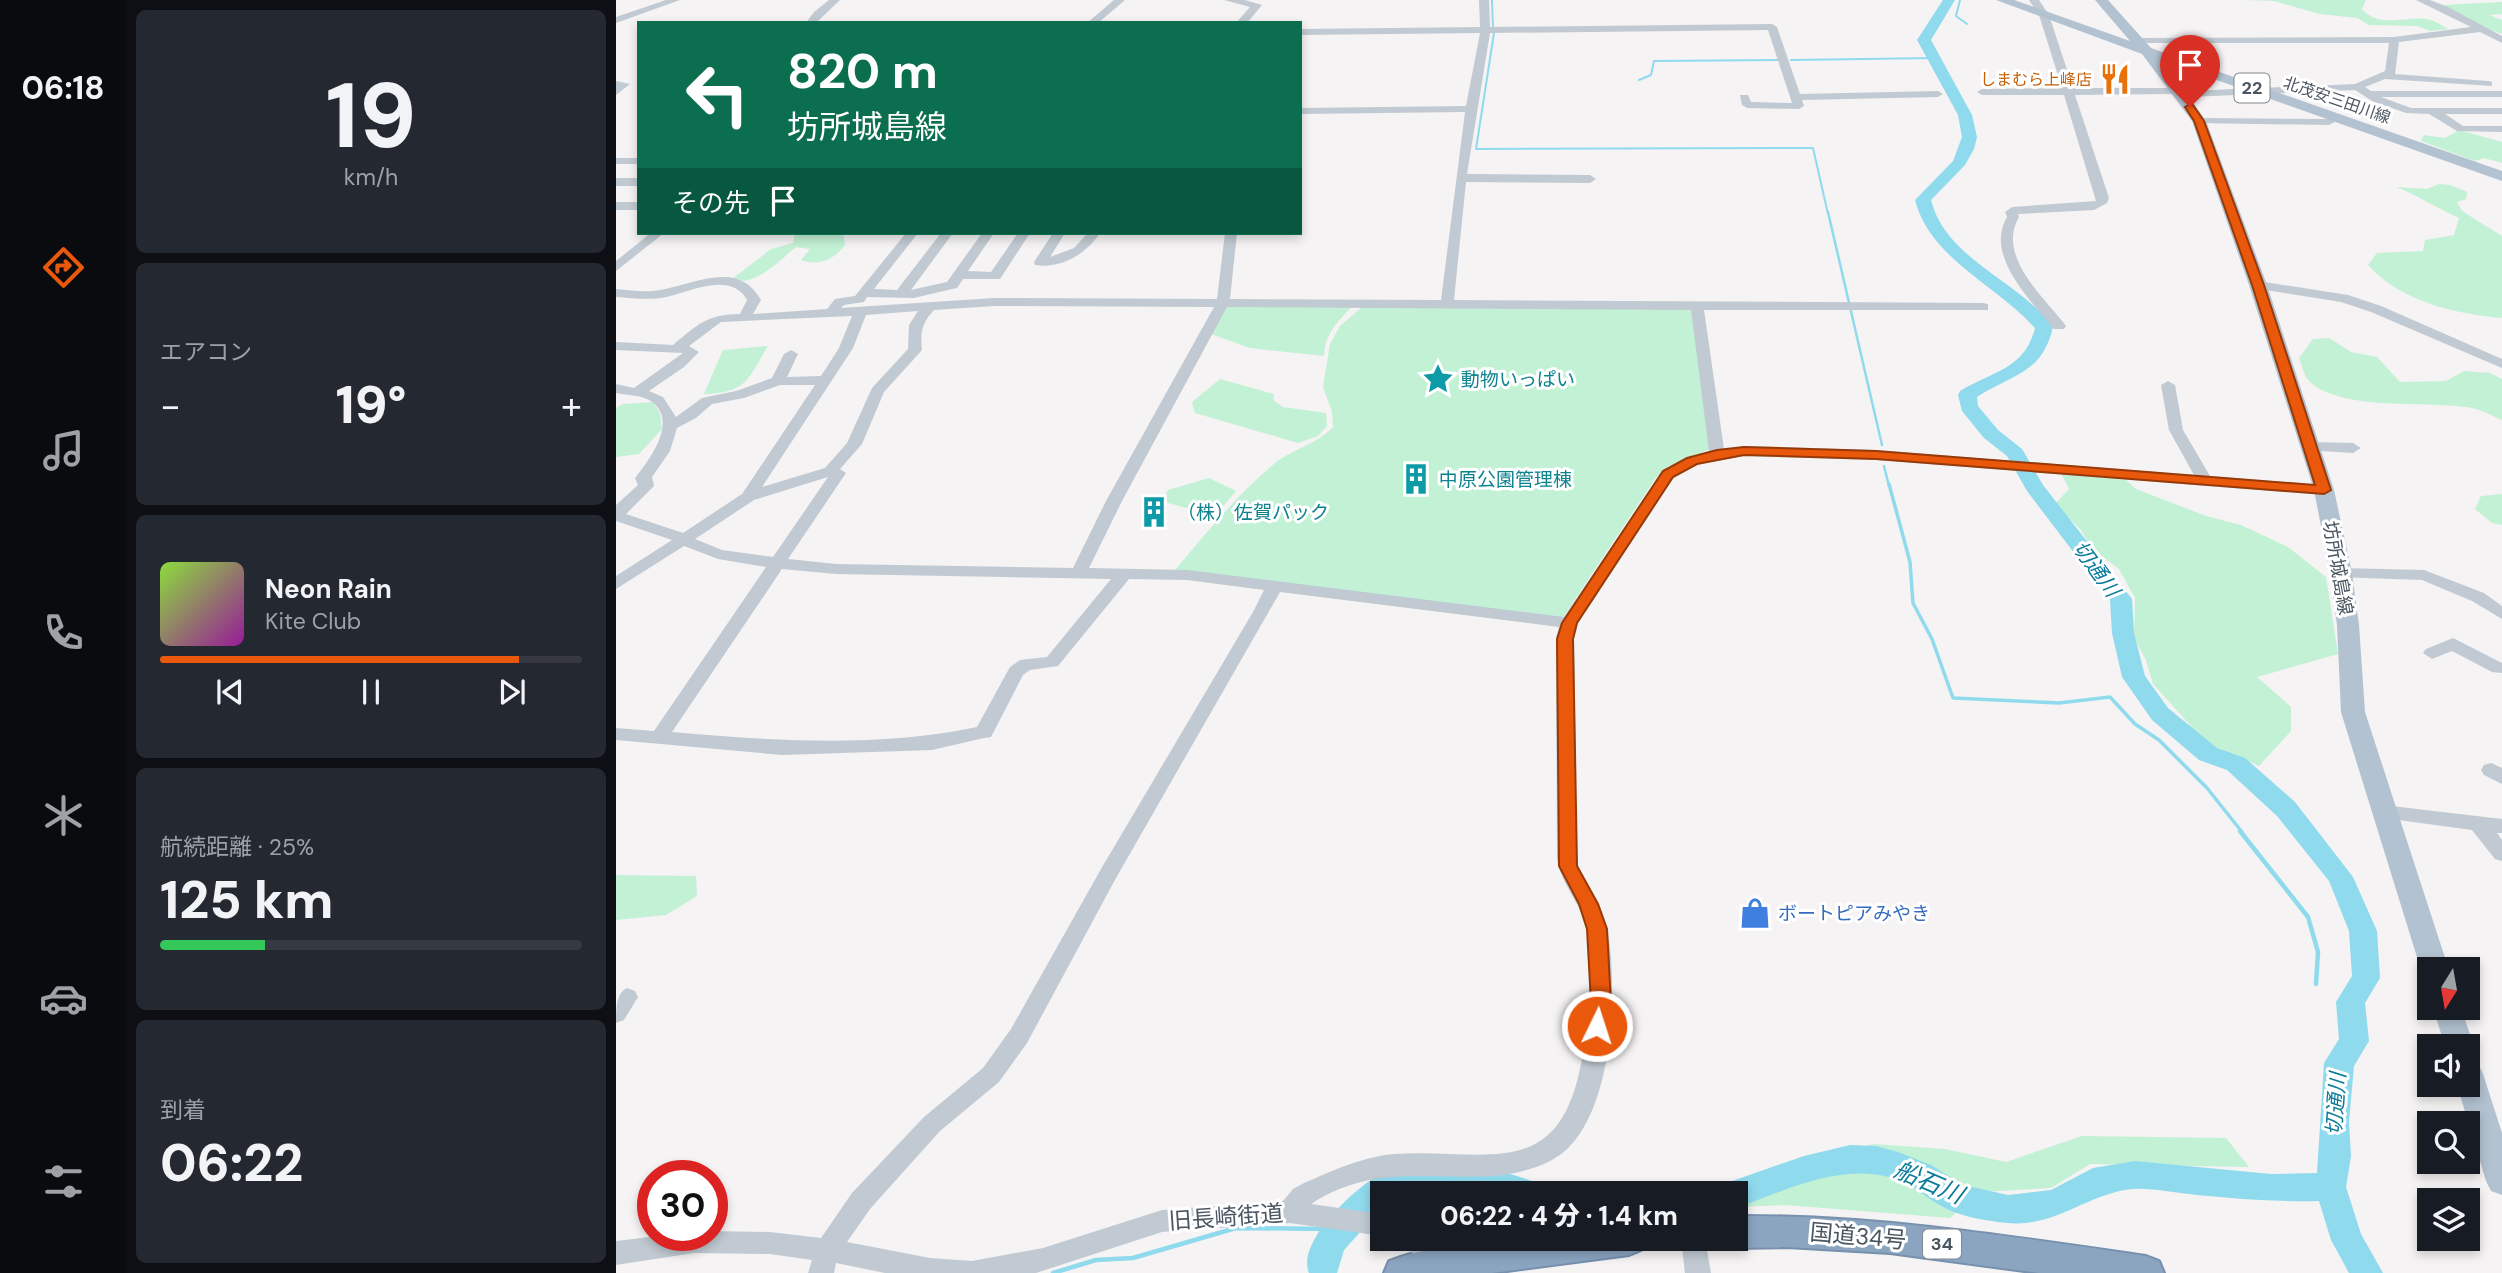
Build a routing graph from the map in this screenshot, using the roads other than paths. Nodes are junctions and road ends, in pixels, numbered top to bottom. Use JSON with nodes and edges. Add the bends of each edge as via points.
{"nodes":[{"id":1,"x":675,"y":0,"type":"edge"},
{"id":2,"x":835,"y":0,"type":"edge"},
{"id":3,"x":1120,"y":0,"type":"edge"},
{"id":4,"x":1229,"y":0,"type":"edge"},
{"id":5,"x":1484,"y":0,"type":"edge"},
{"id":6,"x":2001,"y":0,"type":"edge"},
{"id":7,"x":2035,"y":0,"type":"edge"},
{"id":8,"x":2101,"y":0,"type":"edge"},
{"id":9,"x":2421,"y":0,"type":"edge"},
{"id":10,"x":2044,"y":15,"type":"junction"},
{"id":11,"x":616,"y":20,"type":"edge"},
{"id":12,"x":813,"y":21,"type":"edge"},
{"id":13,"x":1094,"y":21,"type":"edge"},
{"id":14,"x":1243,"y":21,"type":"edge"},
{"id":15,"x":2481,"y":29,"type":"junction"},
{"id":16,"x":1485,"y":31,"type":"junction"},
{"id":17,"x":1302,"y":32,"type":"edge"},
{"id":18,"x":2394,"y":40,"type":"junction"},
{"id":19,"x":2501,"y":40,"type":"edge"},
{"id":20,"x":2143,"y":46,"type":"junction"},
{"id":21,"x":2386,"y":76,"type":"junction"},
{"id":22,"x":616,"y":84,"type":"edge"},
{"id":23,"x":2502,"y":84,"type":"edge"},
{"id":24,"x":2357,"y":87,"type":"junction"},
{"id":25,"x":2069,"y":91,"type":"junction"},
{"id":26,"x":616,"y":92,"type":"edge"},
{"id":27,"x":1982,"y":92,"type":"dead end"},
{"id":28,"x":2263,"y":92,"type":"junction"},
{"id":29,"x":2180,"y":93,"type":"junction"},
{"id":30,"x":1937,"y":94,"type":"dead end"},
{"id":31,"x":2368,"y":94,"type":"junction"},
{"id":32,"x":2502,"y":94,"type":"edge"},
{"id":33,"x":1744,"y":97,"type":"dead end"},
{"id":34,"x":1798,"y":97,"type":"junction"},
{"id":35,"x":1471,"y":109,"type":"junction"},
{"id":36,"x":1302,"y":111,"type":"edge"},
{"id":37,"x":2431,"y":111,"type":"junction"},
{"id":38,"x":2502,"y":111,"type":"edge"},
{"id":39,"x":2199,"y":121,"type":"junction"},
{"id":40,"x":2329,"y":122,"type":"dead end"},
{"id":41,"x":2502,"y":129,"type":"edge"},
{"id":42,"x":637,"y":160,"type":"edge"},
{"id":43,"x":616,"y":161,"type":"edge"},
{"id":44,"x":2502,"y":176,"type":"edge"},
{"id":45,"x":1461,"y":178,"type":"junction"},
{"id":46,"x":1590,"y":179,"type":"dead end"},
{"id":47,"x":616,"y":182,"type":"edge"},
{"id":48,"x":637,"y":182,"type":"edge"},
{"id":49,"x":616,"y":206,"type":"edge"},
{"id":50,"x":637,"y":206,"type":"edge"},
{"id":51,"x":656,"y":235,"type":"edge"},
{"id":52,"x":910,"y":235,"type":"edge"},
{"id":53,"x":945,"y":235,"type":"edge"},
{"id":54,"x":987,"y":235,"type":"edge"},
{"id":55,"x":1023,"y":235,"type":"edge"},
{"id":56,"x":1058,"y":235,"type":"edge"},
{"id":57,"x":1093,"y":235,"type":"edge"},
{"id":58,"x":1230,"y":235,"type":"edge"},
{"id":59,"x":616,"y":267,"type":"edge"},
{"id":60,"x":958,"y":275,"type":"junction"},
{"id":61,"x":2258,"y":285,"type":"junction"},
{"id":62,"x":616,"y":293,"type":"edge"},
{"id":63,"x":864,"y":293,"type":"junction"},
{"id":64,"x":901,"y":294,"type":"junction"},
{"id":65,"x":1223,"y":303,"type":"junction"},
{"id":66,"x":1447,"y":304,"type":"junction"},
{"id":67,"x":1697,"y":305,"type":"junction"},
{"id":68,"x":932,"y":306,"type":"junction"},
{"id":69,"x":1983,"y":307,"type":"dead end"},
{"id":70,"x":860,"y":312,"type":"junction"},
{"id":71,"x":828,"y":314,"type":"junction"},
{"id":72,"x":744,"y":318,"type":"junction"},
{"id":73,"x":2059,"y":326,"type":"dead end"},
{"id":74,"x":616,"y":346,"type":"edge"},
{"id":75,"x":680,"y":347,"type":"junction"},
{"id":76,"x":791,"y":354,"type":"dead end"},
{"id":77,"x":2502,"y":364,"type":"edge"},
{"id":78,"x":826,"y":380,"type":"junction"},
{"id":79,"x":778,"y":382,"type":"junction"},
{"id":80,"x":2168,"y":384,"type":"dead end"},
{"id":81,"x":616,"y":388,"type":"edge"},
{"id":82,"x":637,"y":392,"type":"junction"},
{"id":83,"x":670,"y":425,"type":"junction"},
{"id":84,"x":2310,"y":447,"type":"junction"},
{"id":85,"x":2353,"y":448,"type":"dead end"},
{"id":86,"x":1717,"y":454,"type":"junction"},
{"id":87,"x":830,"y":471,"type":"junction"},
{"id":88,"x":2204,"y":481,"type":"junction"},
{"id":89,"x":2324,"y":490,"type":"junction"},
{"id":90,"x":748,"y":497,"type":"junction"},
{"id":91,"x":618,"y":519,"type":"edge"},
{"id":92,"x":683,"y":540,"type":"junction"},
{"id":93,"x":776,"y":563,"type":"junction"},
{"id":94,"x":1079,"y":572,"type":"junction"},
{"id":95,"x":2341,"y":572,"type":"junction"},
{"id":96,"x":1124,"y":573,"type":"junction"},
{"id":97,"x":616,"y":584,"type":"edge"},
{"id":98,"x":1274,"y":586,"type":"junction"},
{"id":99,"x":2502,"y":614,"type":"edge"},
{"id":100,"x":1569,"y":623,"type":"junction"},
{"id":101,"x":2432,"y":653,"type":"dead end"},
{"id":102,"x":2501,"y":669,"type":"edge"},
{"id":103,"x":616,"y":734,"type":"edge"},
{"id":104,"x":659,"y":738,"type":"junction"},
{"id":105,"x":2383,"y":812,"type":"junction"},
{"id":106,"x":2478,"y":823,"type":"junction"},
{"id":107,"x":2502,"y":826,"type":"edge"},
{"id":108,"x":2502,"y":854,"type":"edge"},
{"id":109,"x":2431,"y":957,"type":"edge"},
{"id":110,"x":2475,"y":1097,"type":"edge"},
{"id":111,"x":2502,"y":1181,"type":"edge"},
{"id":112,"x":1290,"y":1212,"type":"junction"},
{"id":113,"x":1370,"y":1222,"type":"edge"},
{"id":114,"x":1748,"y":1232,"type":"edge"},
{"id":115,"x":1695,"y":1251,"type":"edge"},
{"id":116,"x":1425,"y":1252,"type":"edge"},
{"id":117,"x":616,"y":1253,"type":"edge"},
{"id":118,"x":824,"y":1262,"type":"edge"},
{"id":119,"x":1039,"y":1267,"type":"edge"},
{"id":120,"x":1402,"y":1273,"type":"edge"},
{"id":121,"x":1698,"y":1273,"type":"edge"},
{"id":122,"x":2146,"y":1273,"type":"edge"}],
"edges":[{"from":1,"to":11,"type":"street"},
{"from":2,"to":12,"type":"street"},
{"from":3,"to":13,"type":"street"},
{"from":4,"to":14,"type":"street","via":[[1256,5]]},
{"from":5,"to":16,"type":"street"},
{"from":6,"to":10,"type":"main road","name":"北茂安三田川線","number":"22"},
{"from":7,"to":10,"type":"street"},
{"from":8,"to":20,"type":"main road","name":"坊所城島線"},
{"from":9,"to":15,"type":"street"},
{"from":10,"to":20,"type":"main road","name":"北茂安三田川線","number":"22"},
{"from":10,"to":25,"type":"street"},
{"from":15,"to":18,"type":"street"},
{"from":15,"to":19,"type":"street"},
{"from":16,"to":17,"type":"street"},
{"from":16,"to":34,"type":"street","via":[[1772,27]]},
{"from":16,"to":35,"type":"street"},
{"from":18,"to":20,"type":"street"},
{"from":18,"to":21,"type":"street"},
{"from":20,"to":28,"type":"main road","name":"北茂安三田川線","number":"22"},
{"from":20,"to":29,"type":"main road","name":"坊所城島線"},
{"from":21,"to":23,"type":"street"},
{"from":21,"to":24,"type":"street"},
{"from":22,"to":26,"type":"street","via":[[625,84]]},
{"from":24,"to":28,"type":"street"},
{"from":24,"to":31,"type":"street"},
{"from":25,"to":27,"type":"street"},
{"from":25,"to":29,"type":"street"},
{"from":25,"to":73,"type":"street","via":[[2101,203],[2016,210],[2011,212],[2004,234],[2029,289]]},
{"from":28,"to":29,"type":"street"},
{"from":28,"to":44,"type":"main road","name":"北茂安三田川線","number":"22"},
{"from":29,"to":39,"type":"main road","name":"坊所城島線"},
{"from":30,"to":34,"type":"street"},
{"from":31,"to":32,"type":"street"},
{"from":31,"to":37,"type":"street","via":[[2402,110]]},
{"from":33,"to":34,"type":"street","via":[[1747,105],[1799,106]]},
{"from":35,"to":36,"type":"street"},
{"from":35,"to":45,"type":"street"},
{"from":37,"to":38,"type":"street"},
{"from":37,"to":41,"type":"street","via":[[2461,129]]},
{"from":39,"to":40,"type":"street"},
{"from":39,"to":61,"type":"main road","name":"坊所城島線"},
{"from":42,"to":43,"type":"street"},
{"from":45,"to":46,"type":"street"},
{"from":45,"to":66,"type":"street"},
{"from":47,"to":48,"type":"street"},
{"from":49,"to":50,"type":"street"},
{"from":51,"to":59,"type":"street"},
{"from":52,"to":63,"type":"street"},
{"from":53,"to":64,"type":"street"},
{"from":54,"to":60,"type":"street"},
{"from":55,"to":60,"type":"street","via":[[995,276]]},
{"from":56,"to":57,"type":"street","via":[[1040,262],[1059,261],[1087,245]]},
{"from":58,"to":65,"type":"street"},
{"from":60,"to":64,"type":"street","via":[[952,285]]},
{"from":61,"to":77,"type":"street","via":[[2343,298]]},
{"from":61,"to":84,"type":"main road","name":"坊所城島線"},
{"from":62,"to":72,"type":"street","via":[[664,294],[690,284],[735,283],[745,286],[754,300]]},
{"from":63,"to":64,"type":"street"},
{"from":63,"to":71,"type":"street","via":[[859,299],[840,302]]},
{"from":65,"to":66,"type":"street"},
{"from":65,"to":68,"type":"street"},
{"from":65,"to":94,"type":"street"},
{"from":66,"to":67,"type":"street"},
{"from":67,"to":69,"type":"street"},
{"from":67,"to":86,"type":"street"},
{"from":68,"to":70,"type":"street"},
{"from":68,"to":87,"type":"street","via":[[913,330],[915,350],[877,391],[854,444]]},
{"from":70,"to":71,"type":"street"},
{"from":70,"to":78,"type":"street","via":[[846,348]]},
{"from":71,"to":72,"type":"street"},
{"from":72,"to":75,"type":"street","via":[[711,321]]},
{"from":74,"to":75,"type":"street"},
{"from":75,"to":82,"type":"street","via":[[692,352]]},
{"from":76,"to":79,"type":"street"},
{"from":78,"to":79,"type":"street"},
{"from":78,"to":90,"type":"street"},
{"from":79,"to":83,"type":"street","via":[[707,401]]},
{"from":80,"to":88,"type":"street","via":[[2176,430]]},
{"from":81,"to":82,"type":"street"},
{"from":82,"to":83,"type":"street","via":[[657,399],[667,411]]},
{"from":83,"to":91,"type":"street","via":[[663,451],[643,478],[646,486]]},
{"from":84,"to":85,"type":"street"},
{"from":84,"to":89,"type":"main road","name":"坊所城島線"},
{"from":86,"to":88,"type":"street","via":[[1876,455]]},
{"from":86,"to":100,"type":"street","via":[[1668,474]]},
{"from":87,"to":90,"type":"street"},
{"from":87,"to":93,"type":"street","via":[[838,473]]},
{"from":88,"to":89,"type":"street"},
{"from":89,"to":95,"type":"main road","name":"坊所城島線"},
{"from":90,"to":92,"type":"street"},
{"from":91,"to":92,"type":"street","via":[[673,533]]},
{"from":92,"to":93,"type":"street","via":[[718,554]]},
{"from":92,"to":97,"type":"street"},
{"from":93,"to":94,"type":"street","via":[[836,569]]},
{"from":93,"to":104,"type":"street"},
{"from":94,"to":96,"type":"street"},
{"from":95,"to":99,"type":"street","via":[[2424,575],[2477,597]]},
{"from":95,"to":105,"type":"main road","name":"坊所城島線","via":[[2353,712]]},
{"from":96,"to":98,"type":"street"},
{"from":96,"to":104,"type":"street","via":[[1052,662],[1026,664],[1016,671],[984,732],[932,743],[782,748]]},
{"from":98,"to":100,"type":"street"},
{"from":98,"to":118,"type":"street","via":[[1019,1036],[991,1074],[896,1159],[861,1201]]},
{"from":100,"to":112,"type":"street","via":[[1565,639],[1568,866],[1597,929],[1601,1003],[1588,1092],[1577,1120],[1565,1138],[1546,1153],[1475,1167],[1376,1167],[1309,1192],[1294,1202]]},
{"from":101,"to":102,"type":"street","via":[[2453,644]]},
{"from":103,"to":104,"type":"street"},
{"from":105,"to":106,"type":"street"},
{"from":105,"to":109,"type":"main road","name":"坊所城島線"},
{"from":106,"to":107,"type":"street"},
{"from":106,"to":108,"type":"street"},
{"from":110,"to":111,"type":"main road"},
{"from":112,"to":113,"type":"street","name":"旧長崎街道"},
{"from":112,"to":119,"type":"street","name":"旧長崎街道","via":[[1162,1221]]},
{"from":114,"to":122,"type":"highway","name":"国道34号","number":"34","via":[[1793,1230],[1978,1248]]},
{"from":115,"to":121,"type":"street"},
{"from":116,"to":120,"type":"highway"},
{"from":117,"to":118,"type":"street","name":"旧長崎街道","via":[[694,1242],[770,1243]]},
{"from":118,"to":119,"type":"street","name":"旧長崎街道","via":[[972,1273]]}]}
